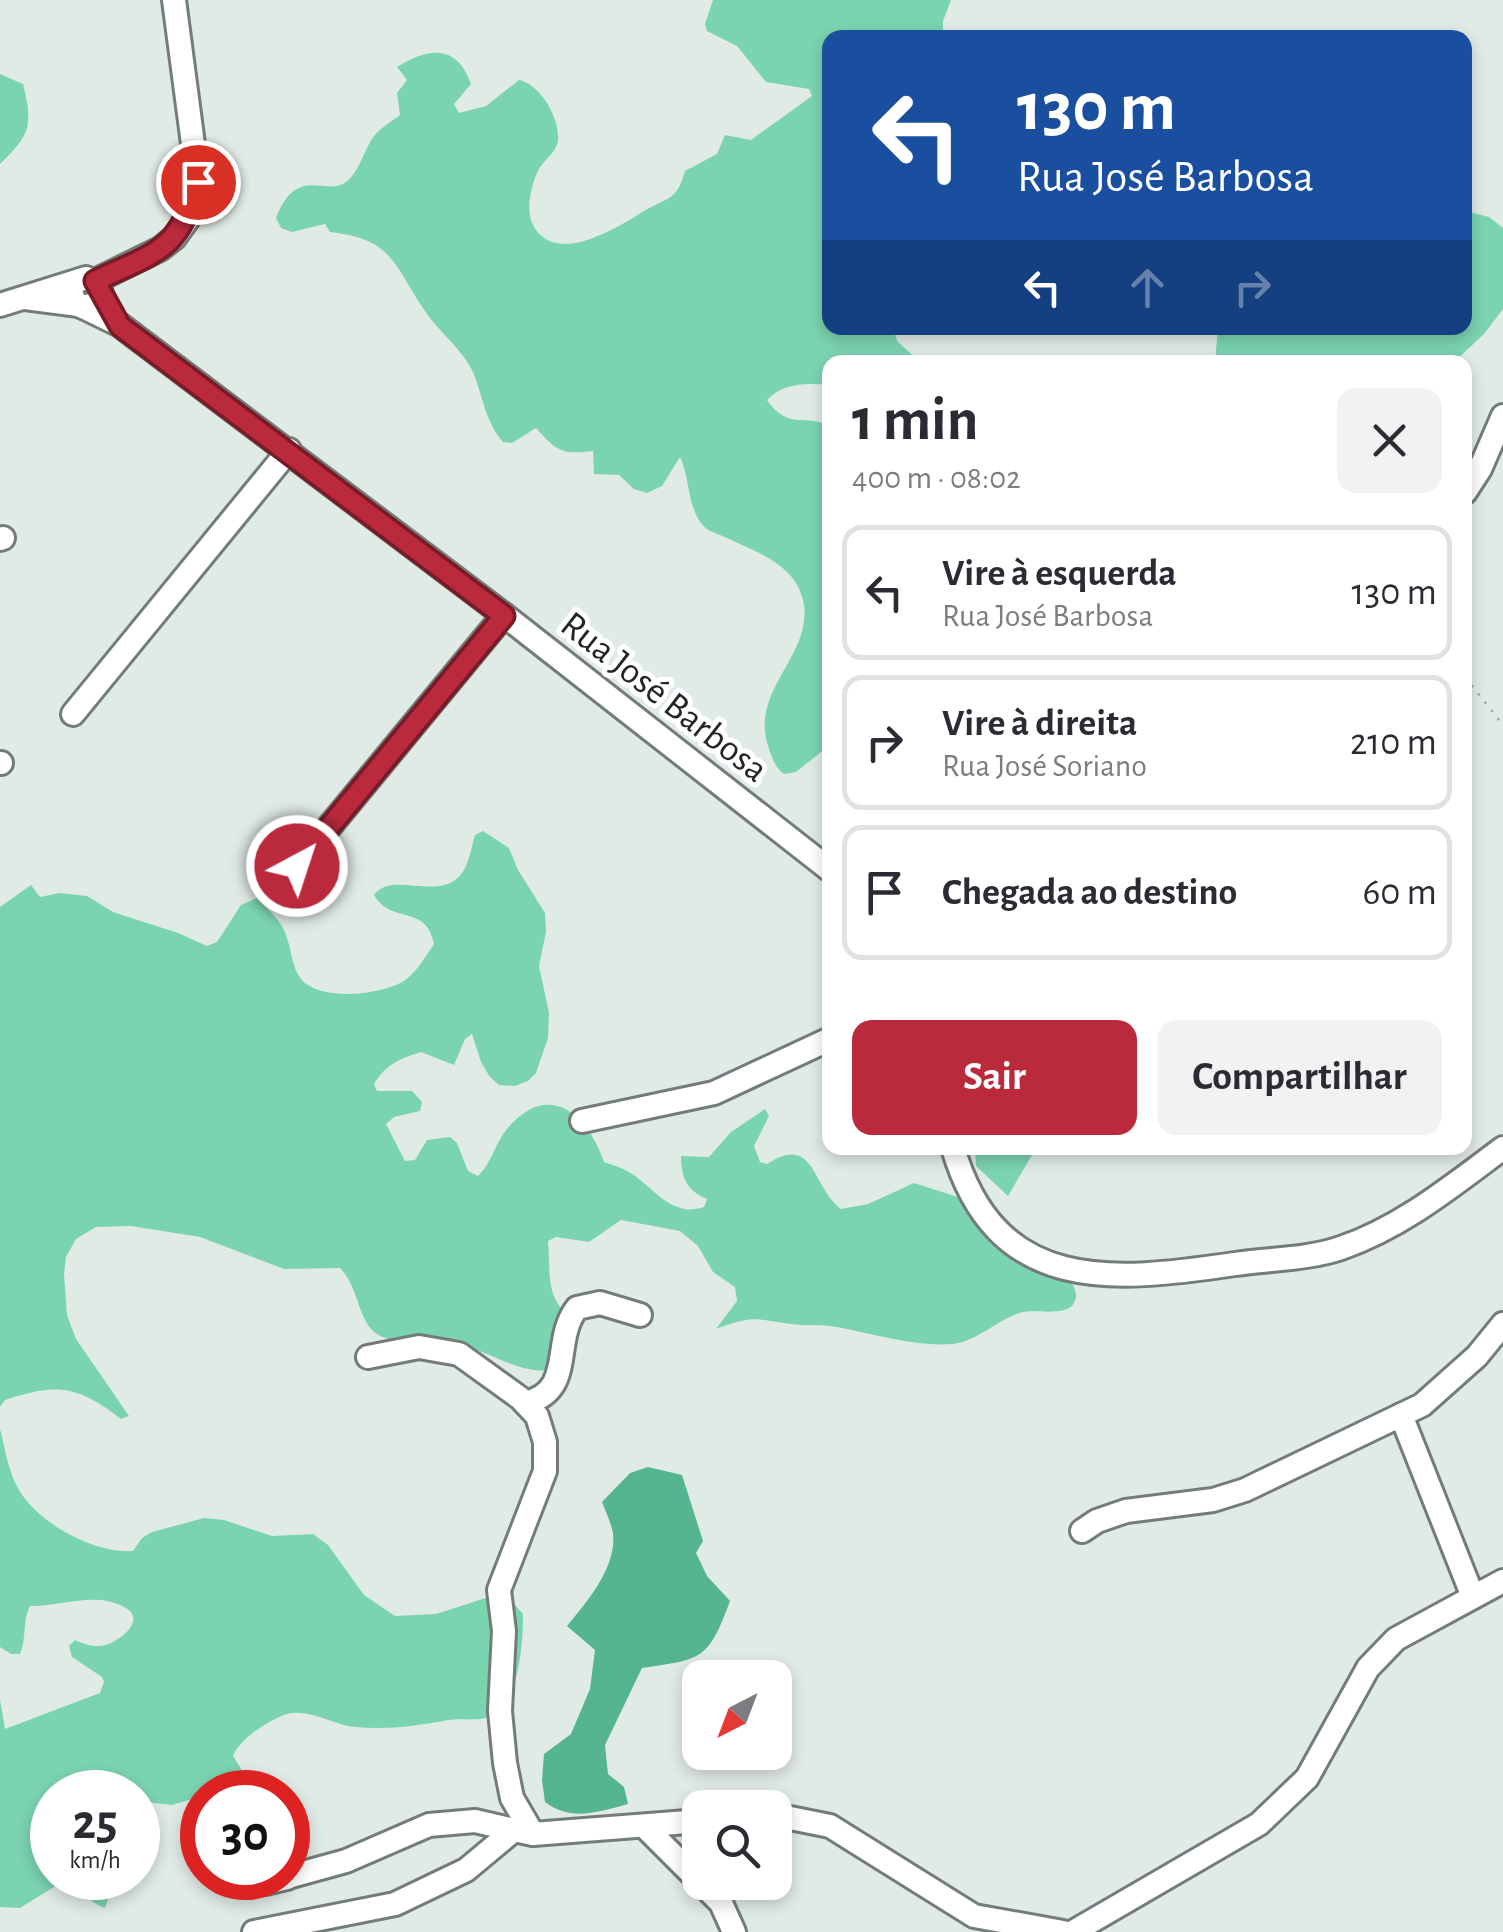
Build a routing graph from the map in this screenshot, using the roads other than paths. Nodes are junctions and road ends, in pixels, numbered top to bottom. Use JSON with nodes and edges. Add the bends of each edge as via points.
{"nodes":[{"id":1,"x":174,"y":0,"type":"edge"},
{"id":2,"x":87,"y":291,"type":"junction"},
{"id":3,"x":0,"y":305,"type":"edge"},
{"id":4,"x":1503,"y":416,"type":"edge"},
{"id":5,"x":289,"y":450,"type":"junction"},
{"id":6,"x":1472,"y":481,"type":"edge"},
{"id":7,"x":504,"y":616,"type":"junction"},
{"id":8,"x":72,"y":714,"type":"dead end"},
{"id":9,"x":822,"y":864,"type":"edge"},
{"id":10,"x":297,"y":866,"type":"dead end"},
{"id":11,"x":822,"y":1043,"type":"edge"},
{"id":12,"x":582,"y":1122,"type":"dead end"},
{"id":13,"x":1503,"y":1148,"type":"edge"},
{"id":14,"x":956,"y":1155,"type":"edge"},
{"id":15,"x":640,"y":1316,"type":"dead end"},
{"id":16,"x":1503,"y":1324,"type":"edge"},
{"id":17,"x":368,"y":1357,"type":"dead end"},
{"id":18,"x":525,"y":1403,"type":"junction"},
{"id":19,"x":1401,"y":1415,"type":"junction"},
{"id":20,"x":1082,"y":1530,"type":"dead end"},
{"id":21,"x":1503,"y":1581,"type":"edge"},
{"id":22,"x":1473,"y":1597,"type":"junction"},
{"id":23,"x":792,"y":1818,"type":"edge"},
{"id":24,"x":682,"y":1823,"type":"edge"},
{"id":25,"x":644,"y":1826,"type":"junction"},
{"id":26,"x":523,"y":1832,"type":"junction"},
{"id":27,"x":682,"y":1864,"type":"edge"},
{"id":28,"x":310,"y":1871,"type":"edge"},
{"id":29,"x":717,"y":1900,"type":"edge"},
{"id":30,"x":254,"y":1932,"type":"edge"},
{"id":31,"x":734,"y":1932,"type":"edge"},
{"id":32,"x":1063,"y":1932,"type":"edge"},
{"id":33,"x":1072,"y":1932,"type":"edge"}],
"edges":[{"from":1,"to":2,"type":"street","via":[[198,182],[189,217],[174,238]]},
{"from":2,"to":3,"type":"street","name":"Rua José Barbosa"},
{"from":2,"to":5,"type":"street","name":"Rua José Barbosa","via":[[120,326]]},
{"from":4,"to":6,"type":"street"},
{"from":5,"to":7,"type":"street","name":"Rua José Barbosa"},
{"from":5,"to":8,"type":"street"},
{"from":7,"to":9,"type":"street","name":"Rua José Barbosa"},
{"from":7,"to":10,"type":"street"},
{"from":11,"to":12,"type":"street","via":[[714,1093]]},
{"from":13,"to":14,"type":"street","via":[[1412,1215],[1339,1249],[1150,1276],[1072,1272],[1016,1246],[974,1197]]},
{"from":15,"to":18,"type":"street","via":[[600,1303],[577,1308],[565,1330],[560,1376],[540,1400]]},
{"from":16,"to":19,"type":"street","via":[[1422,1405]]},
{"from":17,"to":18,"type":"street","via":[[418,1347],[459,1354]]},
{"from":18,"to":26,"type":"street","via":[[545,1442],[545,1472],[499,1590],[504,1764]]},
{"from":19,"to":20,"type":"street","via":[[1245,1490],[1126,1511]]},
{"from":19,"to":22,"type":"street"},
{"from":21,"to":22,"type":"street"},
{"from":22,"to":33,"type":"street","via":[[1396,1639],[1368,1668],[1307,1778],[1259,1824]]},
{"from":23,"to":32,"type":"street","via":[[830,1826],[974,1916]]},
{"from":24,"to":25,"type":"street"},
{"from":25,"to":26,"type":"street"},
{"from":25,"to":27,"type":"street"},
{"from":26,"to":28,"type":"street","via":[[475,1822],[429,1825]]},
{"from":26,"to":30,"type":"street","via":[[466,1870],[395,1904]]},
{"from":29,"to":31,"type":"street"}]}
